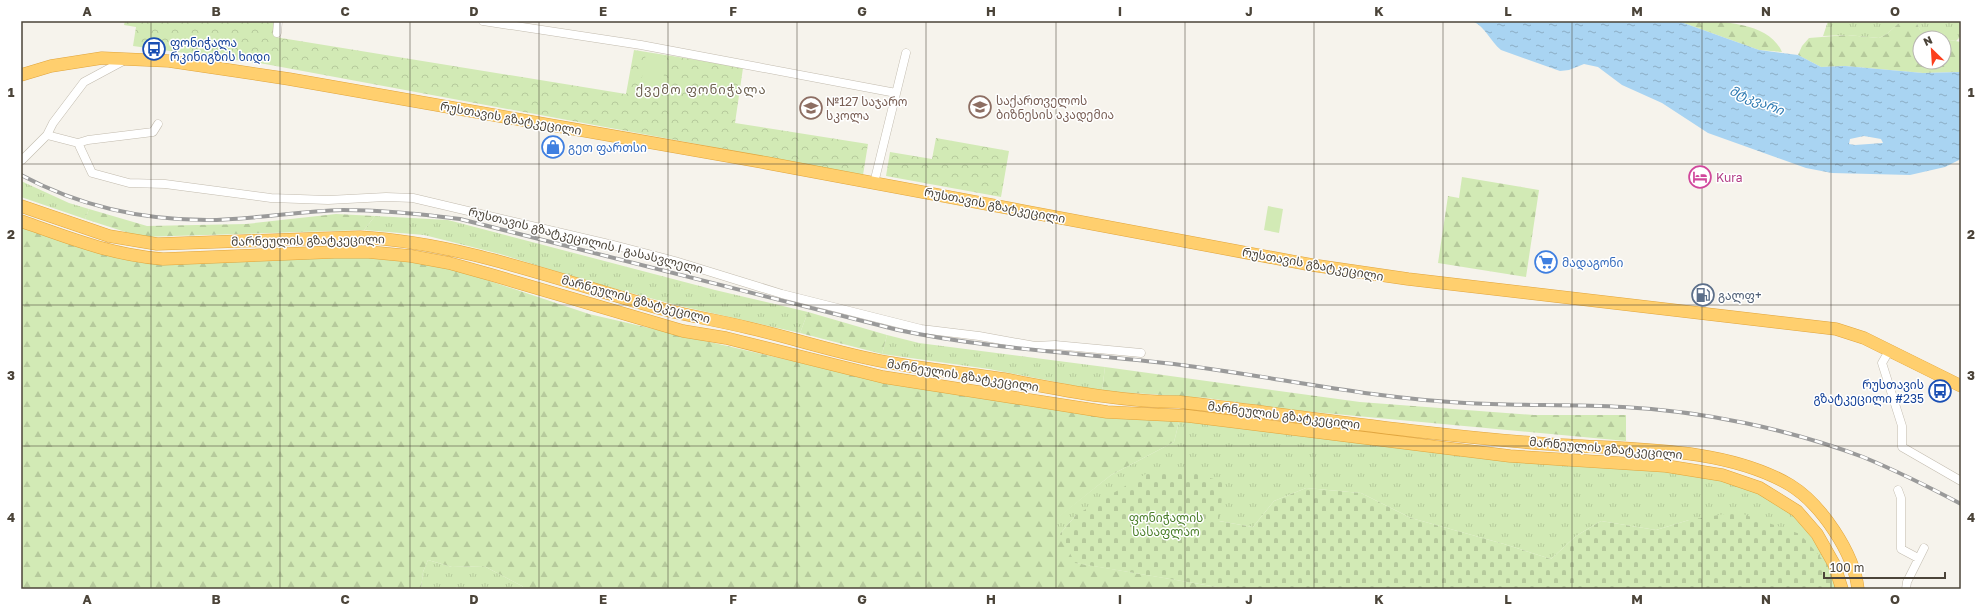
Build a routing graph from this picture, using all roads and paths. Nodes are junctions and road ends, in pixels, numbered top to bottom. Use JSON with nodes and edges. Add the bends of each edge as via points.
{"nodes":[{"id":1,"x":278,"y":21,"type":"edge"},
{"id":2,"x":483,"y":21,"type":"edge"},
{"id":3,"x":277,"y":33,"type":"dead end"},
{"id":4,"x":906,"y":53,"type":"dead end"},
{"id":5,"x":128,"y":58,"type":"junction"},
{"id":6,"x":21,"y":75,"type":"edge"},
{"id":7,"x":896,"y":93,"type":"junction"},
{"id":8,"x":158,"y":124,"type":"dead end"},
{"id":9,"x":46,"y":135,"type":"junction"},
{"id":10,"x":78,"y":143,"type":"junction"},
{"id":11,"x":22,"y":160,"type":"dead end"},
{"id":12,"x":874,"y":183,"type":"junction"},
{"id":13,"x":21,"y":206,"type":"edge"},
{"id":14,"x":21,"y":220,"type":"edge"},
{"id":15,"x":1889,"y":351,"type":"junction"},
{"id":16,"x":1141,"y":353,"type":"dead end"},
{"id":17,"x":1961,"y":386,"type":"edge"},
{"id":18,"x":1511,"y":440,"type":"junction"},
{"id":19,"x":1531,"y":442,"type":"junction"},
{"id":20,"x":1510,"y":456,"type":"junction"},
{"id":21,"x":1530,"y":457,"type":"junction"},
{"id":22,"x":1961,"y":481,"type":"edge"},
{"id":23,"x":1898,"y":490,"type":"dead end"},
{"id":24,"x":1924,"y":548,"type":"dead end"},
{"id":25,"x":1918,"y":558,"type":"junction"},
{"id":26,"x":1842,"y":589,"type":"edge"},
{"id":27,"x":1858,"y":589,"type":"edge"},
{"id":28,"x":1906,"y":589,"type":"edge"}],
"edges":[{"from":1,"to":3,"type":"street"},
{"from":2,"to":7,"type":"street","via":[[648,47]]},
{"from":4,"to":7,"type":"street"},
{"from":5,"to":6,"type":"highway","name":"რუსთავის გზატკეცილი","via":[[81,60]]},
{"from":5,"to":9,"type":"street","via":[[84,82]]},
{"from":5,"to":12,"type":"highway","name":"რუსთავის გზატკეცილი","via":[[169,61],[295,80]]},
{"from":7,"to":12,"type":"street"},
{"from":8,"to":10,"type":"street","via":[[153,132]]},
{"from":9,"to":10,"type":"street"},
{"from":9,"to":11,"type":"street"},
{"from":10,"to":16,"type":"street","name":"რუსთავის გზატკეცილის I გასასვლელი","via":[[92,173],[129,183],[165,184],[271,198],[413,198],[648,254],[782,294],[921,329],[1035,346],[1055,345]]},
{"from":12,"to":15,"type":"highway","name":"რუსთავის გზატკეცილი","via":[[1376,275],[1836,329],[1852,333]]},
{"from":13,"to":18,"type":"highway","name":"მარნეულის გზატკეცილი","via":[[109,236],[157,244],[360,237],[411,241],[470,254],[667,310],[750,328],[858,357],[1095,396],[1151,402],[1180,402]]},
{"from":14,"to":20,"type":"highway","name":"მარნეულის გზატკეცილი","via":[[100,248],[141,257],[163,259],[362,252],[411,256],[449,263],[683,331],[726,338],[883,377],[1107,412],[1188,416]]},
{"from":15,"to":17,"type":"highway","name":"რუსთავის გზატკეცილი"},
{"from":15,"to":22,"type":"street","via":[[1882,363],[1902,426],[1902,448]]},
{"from":18,"to":19,"type":"highway","name":"მარნეულის გზატკეცილი"},
{"from":18,"to":20,"type":"highway"},
{"from":19,"to":21,"type":"highway"},
{"from":19,"to":27,"type":"highway","name":"მარნეულის გზატკეცილი","via":[[1611,446],[1697,455],[1759,471],[1790,485],[1815,506],[1842,544]]},
{"from":20,"to":21,"type":"highway","name":"მარნეულის გზატკეცილი"},
{"from":21,"to":26,"type":"highway","name":"მარნეულის გზატკეცილი","via":[[1666,466],[1722,475],[1760,488],[1797,510],[1817,534],[1834,564]]},
{"from":23,"to":25,"type":"street","via":[[1901,498],[1901,549]]},
{"from":24,"to":25,"type":"street"},
{"from":25,"to":28,"type":"street"}]}
